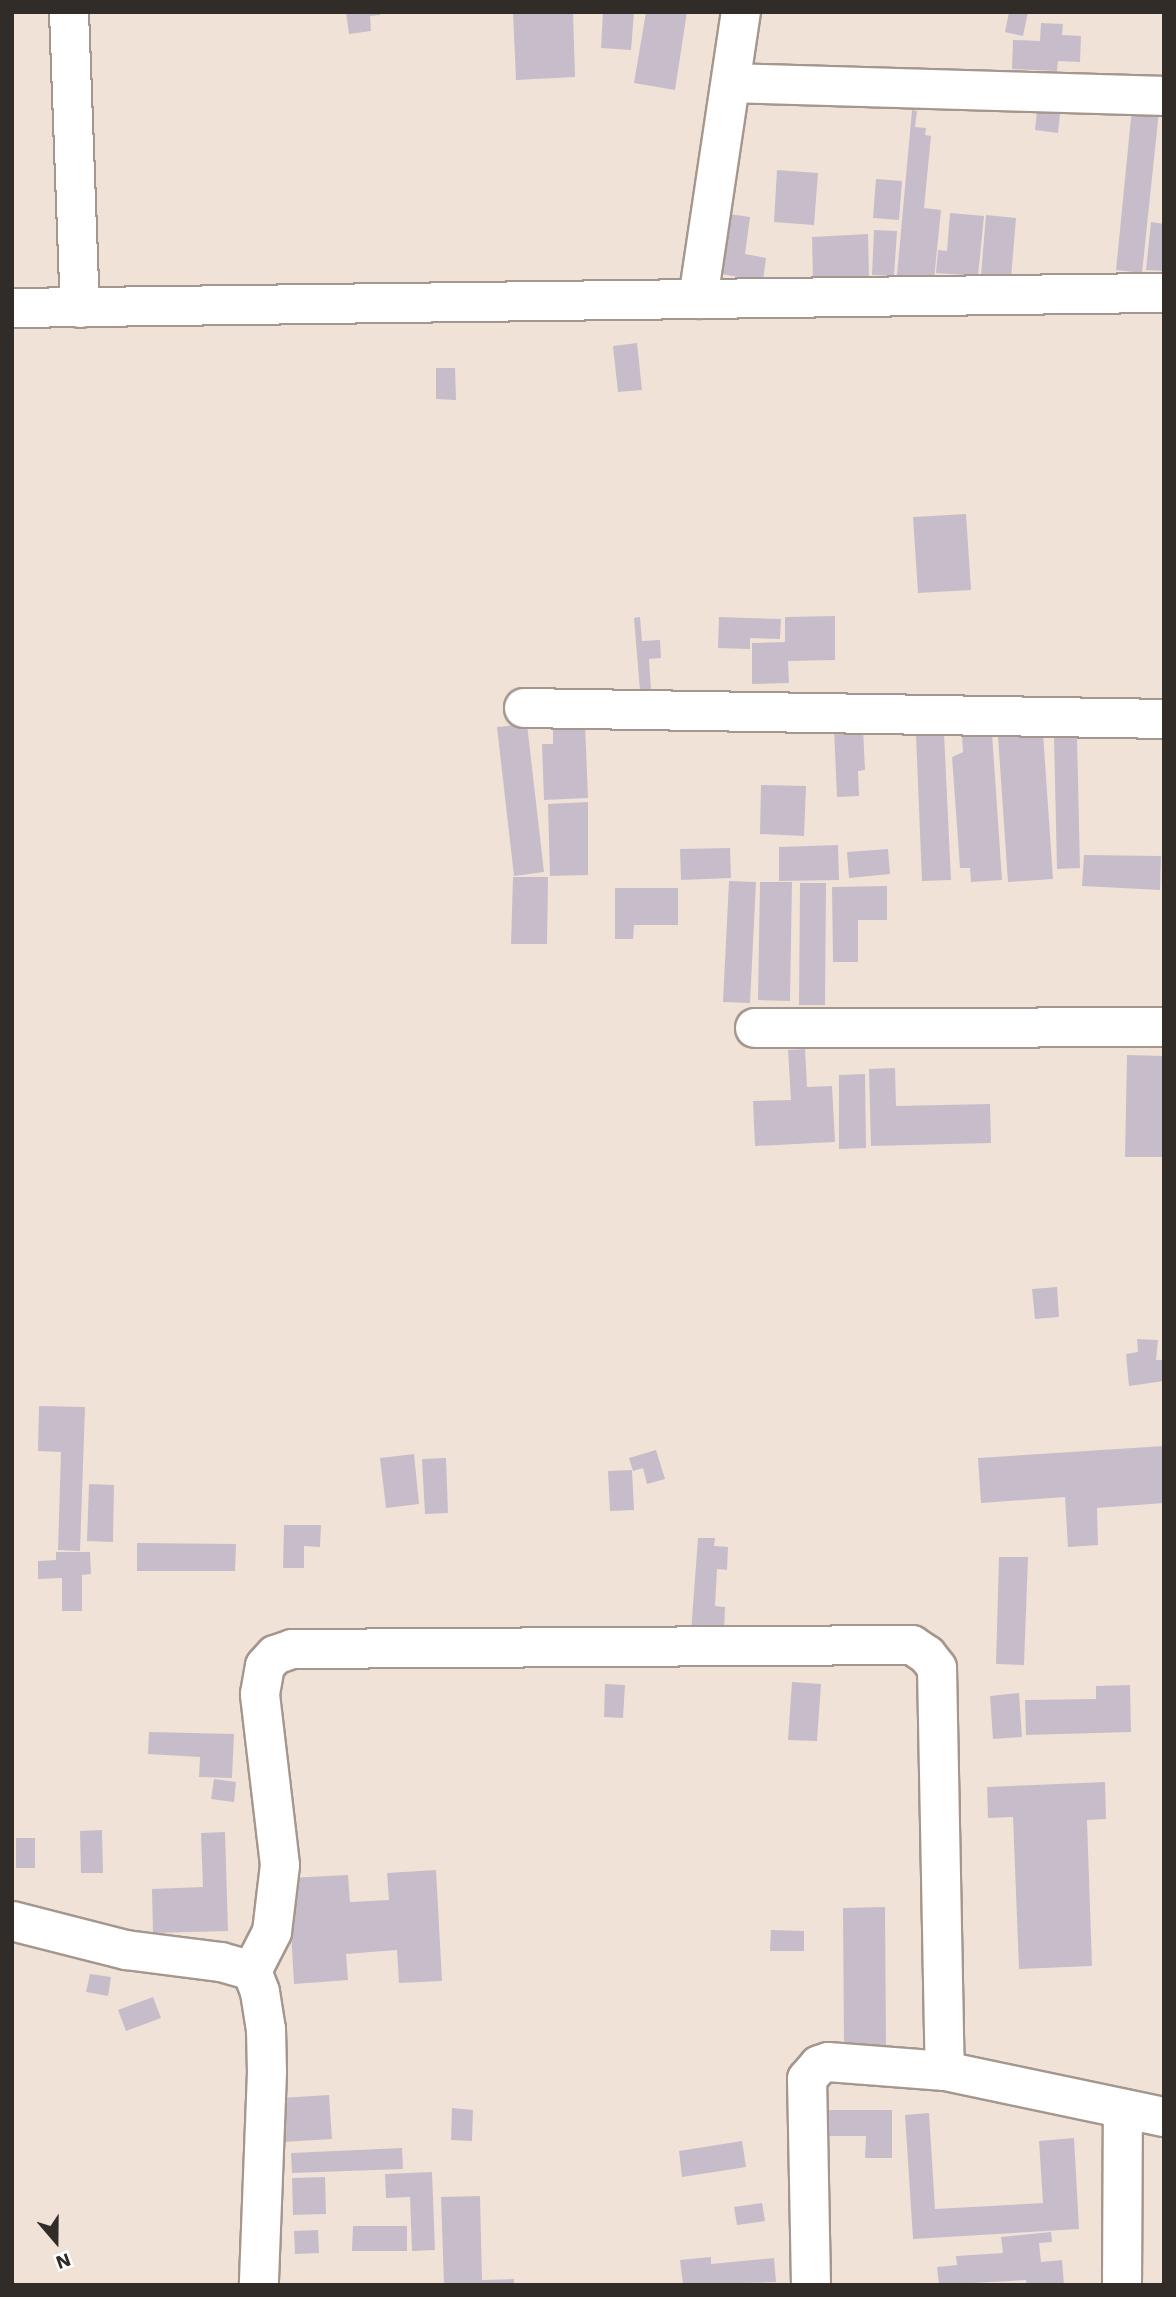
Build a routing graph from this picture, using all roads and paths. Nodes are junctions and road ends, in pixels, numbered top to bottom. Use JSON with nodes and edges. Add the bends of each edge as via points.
{"nodes":[{"id":1,"x":69,"y":12,"type":"edge"},
{"id":2,"x":741,"y":12,"type":"edge"},
{"id":3,"x":731,"y":83,"type":"junction"},
{"id":4,"x":1164,"y":96,"type":"edge"},
{"id":5,"x":1164,"y":293,"type":"edge"},
{"id":6,"x":698,"y":299,"type":"junction"},
{"id":7,"x":12,"y":308,"type":"edge"},
{"id":8,"x":80,"y":308,"type":"junction"},
{"id":9,"x":524,"y":708,"type":"dead end"},
{"id":10,"x":1164,"y":719,"type":"edge"},
{"id":11,"x":1164,"y":1027,"type":"edge"},
{"id":12,"x":755,"y":1028,"type":"dead end"},
{"id":13,"x":12,"y":1921,"type":"edge"},
{"id":14,"x":252,"y":1971,"type":"junction"},
{"id":15,"x":946,"y":2071,"type":"junction"},
{"id":16,"x":1123,"y":2110,"type":"junction"},
{"id":17,"x":1164,"y":2117,"type":"edge"},
{"id":18,"x":259,"y":2285,"type":"edge"},
{"id":19,"x":811,"y":2285,"type":"edge"},
{"id":20,"x":1122,"y":2285,"type":"edge"}],
"edges":[{"from":1,"to":8,"type":"street"},
{"from":2,"to":3,"type":"street"},
{"from":3,"to":4,"type":"street"},
{"from":3,"to":6,"type":"street"},
{"from":5,"to":6,"type":"street"},
{"from":6,"to":8,"type":"street"},
{"from":7,"to":8,"type":"street"},
{"from":9,"to":10,"type":"street"},
{"from":11,"to":12,"type":"street"},
{"from":13,"to":14,"type":"street","via":[[127,1950],[221,1962]]},
{"from":14,"to":15,"type":"street","via":[[272,1932],[280,1865],[260,1694],[265,1666],[275,1655],[292,1649],[912,1645],[937,1668]]},
{"from":14,"to":18,"type":"street","via":[[266,2029],[267,2071]]},
{"from":15,"to":16,"type":"street"},
{"from":15,"to":19,"type":"street","via":[[828,2062],[808,2075]]},
{"from":16,"to":17,"type":"street"},
{"from":16,"to":20,"type":"street"}]}
